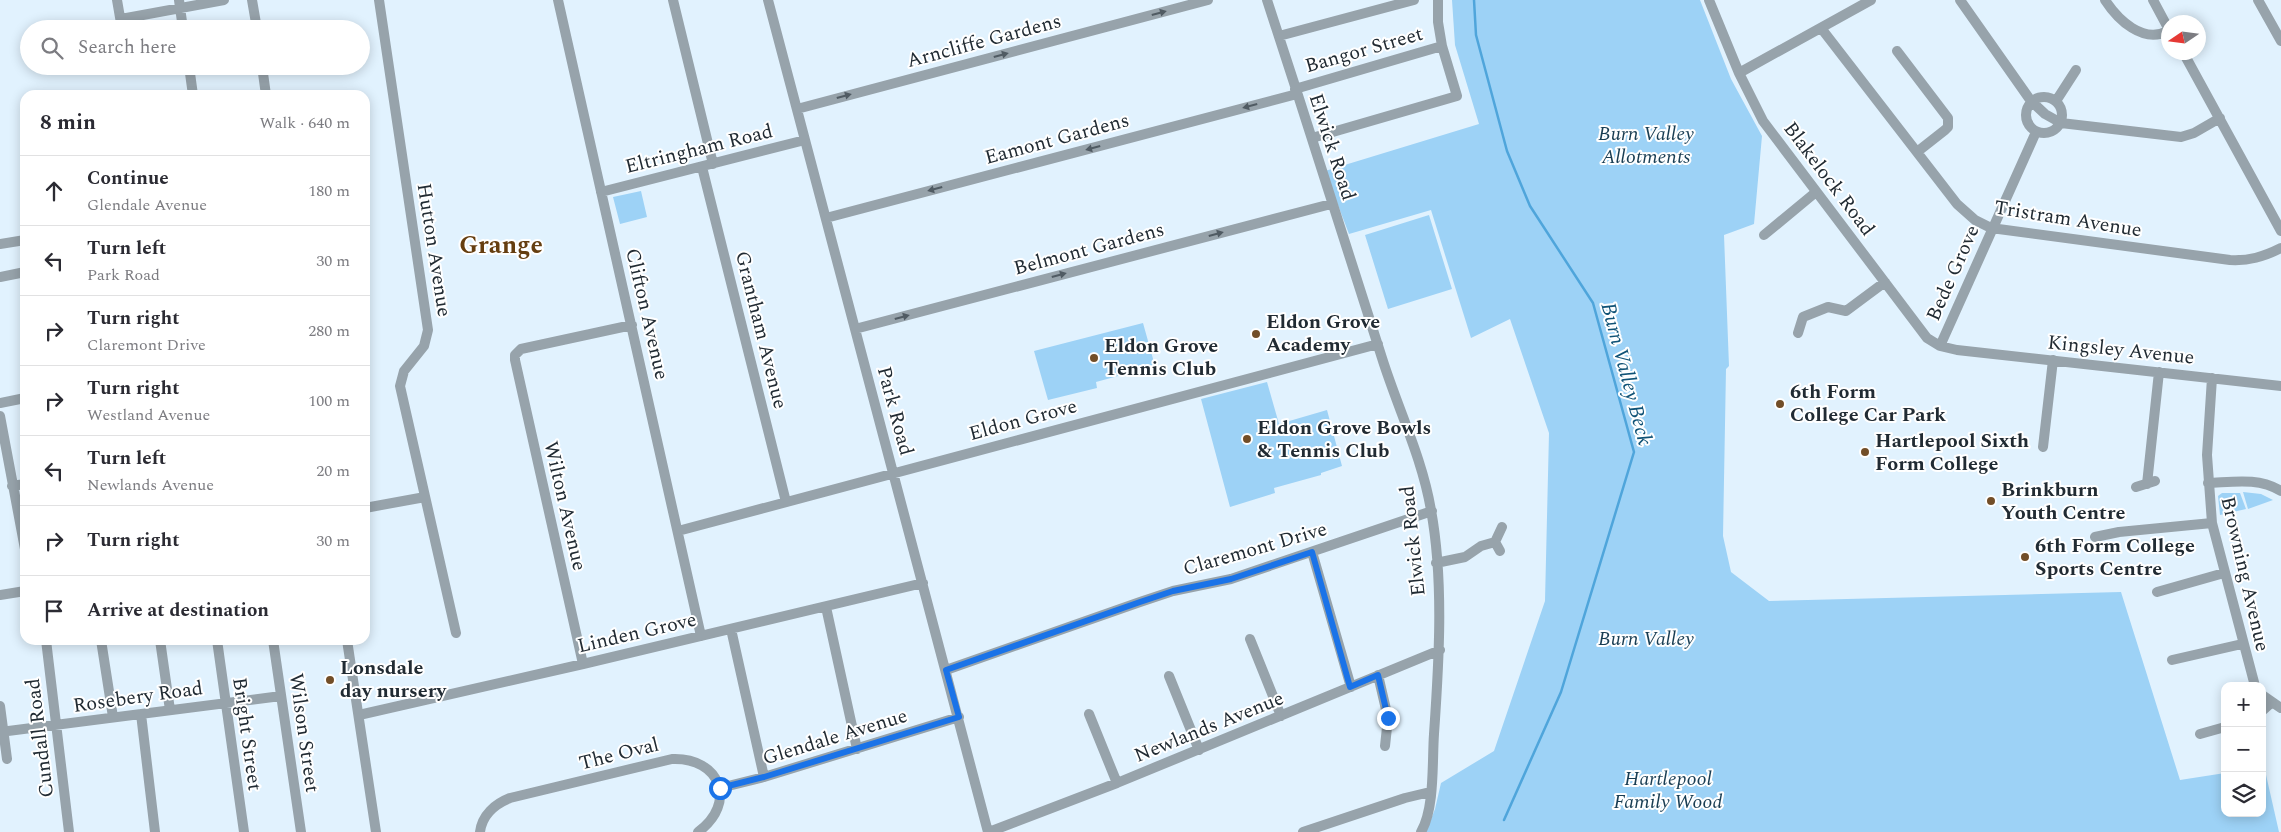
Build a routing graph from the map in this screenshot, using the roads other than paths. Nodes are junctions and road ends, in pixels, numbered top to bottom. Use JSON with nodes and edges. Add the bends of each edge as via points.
{"nodes":[{"id":1,"x":118,"y":0,"type":"edge"},
{"id":2,"x":224,"y":0,"type":"edge"},
{"id":3,"x":252,"y":0,"type":"edge"},
{"id":4,"x":378,"y":0,"type":"edge"},
{"id":5,"x":558,"y":0,"type":"edge"},
{"id":6,"x":673,"y":0,"type":"edge"},
{"id":7,"x":768,"y":0,"type":"edge"},
{"id":8,"x":1208,"y":0,"type":"edge"},
{"id":9,"x":1267,"y":0,"type":"edge"},
{"id":10,"x":1414,"y":0,"type":"edge"},
{"id":11,"x":1438,"y":0,"type":"edge"},
{"id":12,"x":1709,"y":0,"type":"edge"},
{"id":13,"x":1871,"y":0,"type":"edge"},
{"id":14,"x":1960,"y":0,"type":"edge"},
{"id":15,"x":2105,"y":0,"type":"edge"},
{"id":16,"x":2153,"y":0,"type":"edge"},
{"id":17,"x":2258,"y":0,"type":"edge"},
{"id":18,"x":180,"y":4,"type":"edge"},
{"id":19,"x":2161,"y":15,"type":"edge"},
{"id":20,"x":120,"y":20,"type":"edge"},
{"id":21,"x":133,"y":20,"type":"edge"},
{"id":22,"x":182,"y":20,"type":"edge"},
{"id":23,"x":255,"y":20,"type":"edge"},
{"id":24,"x":1821,"y":28,"type":"junction"},
{"id":25,"x":2161,"y":32,"type":"edge"},
{"id":26,"x":1279,"y":36,"type":"junction"},
{"id":27,"x":2281,"y":41,"type":"edge"},
{"id":28,"x":1442,"y":46,"type":"junction"},
{"id":29,"x":1897,"y":51,"type":"dead end"},
{"id":30,"x":2187,"y":60,"type":"edge"},
{"id":31,"x":2076,"y":70,"type":"dead end"},
{"id":32,"x":1739,"y":73,"type":"junction"},
{"id":33,"x":190,"y":75,"type":"edge"},
{"id":34,"x":263,"y":75,"type":"edge"},
{"id":35,"x":192,"y":90,"type":"edge"},
{"id":36,"x":265,"y":90,"type":"edge"},
{"id":37,"x":1296,"y":91,"type":"junction"},
{"id":38,"x":2031,"y":101,"type":"junction"},
{"id":39,"x":2056,"y":101,"type":"junction"},
{"id":40,"x":797,"y":109,"type":"junction"},
{"id":41,"x":2220,"y":118,"type":"junction"},
{"id":42,"x":2061,"y":123,"type":"junction"},
{"id":43,"x":2036,"y":132,"type":"junction"},
{"id":44,"x":1312,"y":138,"type":"junction"},
{"id":45,"x":805,"y":140,"type":"junction"},
{"id":46,"x":1917,"y":152,"type":"junction"},
{"id":47,"x":708,"y":165,"type":"junction"},
{"id":48,"x":601,"y":192,"type":"junction"},
{"id":49,"x":1816,"y":192,"type":"junction"},
{"id":50,"x":1331,"y":204,"type":"junction"},
{"id":51,"x":826,"y":218,"type":"junction"},
{"id":52,"x":1992,"y":228,"type":"junction"},
{"id":53,"x":2281,"y":231,"type":"edge"},
{"id":54,"x":1764,"y":235,"type":"dead end"},
{"id":55,"x":20,"y":241,"type":"edge"},
{"id":56,"x":0,"y":244,"type":"edge"},
{"id":57,"x":2281,"y":248,"type":"edge"},
{"id":58,"x":20,"y":273,"type":"edge"},
{"id":59,"x":0,"y":277,"type":"edge"},
{"id":60,"x":1885,"y":282,"type":"junction"},
{"id":61,"x":632,"y":325,"type":"junction"},
{"id":62,"x":855,"y":329,"type":"junction"},
{"id":63,"x":1798,"y":332,"type":"dead end"},
{"id":64,"x":1378,"y":344,"type":"junction"},
{"id":65,"x":1940,"y":346,"type":"junction"},
{"id":66,"x":1957,"y":350,"type":"joint"},
{"id":67,"x":2053,"y":360,"type":"junction"},
{"id":68,"x":2159,"y":372,"type":"junction"},
{"id":69,"x":2212,"y":378,"type":"junction"},
{"id":70,"x":2281,"y":386,"type":"edge"},
{"id":71,"x":20,"y":399,"type":"edge"},
{"id":72,"x":0,"y":402,"type":"edge"},
{"id":73,"x":0,"y":416,"type":"edge"},
{"id":74,"x":2043,"y":448,"type":"dead end"},
{"id":75,"x":893,"y":473,"type":"junction"},
{"id":76,"x":2208,"y":483,"type":"junction"},
{"id":77,"x":20,"y":485,"type":"edge"},
{"id":78,"x":12,"y":486,"type":"junction"},
{"id":79,"x":2136,"y":486,"type":"dead end"},
{"id":80,"x":2281,"y":491,"type":"edge"},
{"id":81,"x":426,"y":497,"type":"junction"},
{"id":82,"x":786,"y":502,"type":"junction"},
{"id":83,"x":370,"y":507,"type":"edge"},
{"id":84,"x":1432,"y":511,"type":"junction"},
{"id":85,"x":2212,"y":523,"type":"junction"},
{"id":86,"x":20,"y":525,"type":"edge"},
{"id":87,"x":1502,"y":527,"type":"dead end"},
{"id":88,"x":678,"y":531,"type":"junction"},
{"id":89,"x":2095,"y":537,"type":"dead end"},
{"id":90,"x":1312,"y":552,"type":"junction"},
{"id":91,"x":1436,"y":564,"type":"junction"},
{"id":92,"x":2224,"y":573,"type":"junction"},
{"id":93,"x":923,"y":583,"type":"junction"},
{"id":94,"x":20,"y":592,"type":"edge"},
{"id":95,"x":2157,"y":592,"type":"dead end"},
{"id":96,"x":0,"y":596,"type":"edge"},
{"id":97,"x":826,"y":607,"type":"junction"},
{"id":98,"x":731,"y":629,"type":"junction"},
{"id":99,"x":456,"y":633,"type":"dead end"},
{"id":100,"x":701,"y":636,"type":"junction"},
{"id":101,"x":1250,"y":639,"type":"dead end"},
{"id":102,"x":2242,"y":644,"type":"junction"},
{"id":103,"x":47,"y":645,"type":"edge"},
{"id":104,"x":102,"y":645,"type":"edge"},
{"id":105,"x":161,"y":645,"type":"edge"},
{"id":106,"x":218,"y":645,"type":"edge"},
{"id":107,"x":274,"y":645,"type":"edge"},
{"id":108,"x":348,"y":645,"type":"edge"},
{"id":109,"x":1440,"y":650,"type":"junction"},
{"id":110,"x":2172,"y":660,"type":"dead end"},
{"id":111,"x":583,"y":664,"type":"junction"},
{"id":112,"x":946,"y":670,"type":"junction"},
{"id":113,"x":1378,"y":675,"type":"junction"},
{"id":114,"x":1169,"y":676,"type":"dead end"},
{"id":115,"x":2254,"y":682,"type":"edge"},
{"id":116,"x":1350,"y":687,"type":"junction"},
{"id":117,"x":281,"y":696,"type":"junction"},
{"id":118,"x":2266,"y":697,"type":"edge"},
{"id":119,"x":225,"y":703,"type":"junction"},
{"id":120,"x":2277,"y":705,"type":"edge"},
{"id":121,"x":0,"y":706,"type":"edge"},
{"id":122,"x":170,"y":710,"type":"junction"},
{"id":123,"x":141,"y":714,"type":"junction"},
{"id":124,"x":1089,"y":714,"type":"dead end"},
{"id":125,"x":359,"y":715,"type":"junction"},
{"id":126,"x":1281,"y":716,"type":"junction"},
{"id":127,"x":112,"y":717,"type":"junction"},
{"id":128,"x":959,"y":717,"type":"junction"},
{"id":129,"x":56,"y":725,"type":"junction"},
{"id":130,"x":2221,"y":728,"type":"edge"},
{"id":131,"x":2,"y":732,"type":"edge"},
{"id":132,"x":2200,"y":734,"type":"dead end"},
{"id":133,"x":1374,"y":738,"type":"dead end"},
{"id":134,"x":857,"y":749,"type":"junction"},
{"id":135,"x":1200,"y":750,"type":"junction"},
{"id":136,"x":7,"y":759,"type":"dead end"},
{"id":137,"x":764,"y":777,"type":"junction"},
{"id":138,"x":1117,"y":783,"type":"junction"},
{"id":139,"x":720,"y":788,"type":"junction"},
{"id":140,"x":1430,"y":792,"type":"junction"},
{"id":141,"x":69,"y":832,"type":"edge"},
{"id":142,"x":155,"y":832,"type":"edge"},
{"id":143,"x":244,"y":832,"type":"edge"},
{"id":144,"x":301,"y":832,"type":"edge"},
{"id":145,"x":376,"y":832,"type":"edge"},
{"id":146,"x":480,"y":832,"type":"edge"},
{"id":147,"x":698,"y":832,"type":"edge"},
{"id":148,"x":988,"y":832,"type":"edge"},
{"id":149,"x":1303,"y":832,"type":"edge"},
{"id":150,"x":1421,"y":832,"type":"edge"}],
"edges":[{"from":1,"to":20,"type":"street"},
{"from":2,"to":18,"type":"street"},
{"from":3,"to":23,"type":"street"},
{"from":4,"to":81,"type":"street","name":"Hutton Avenue","via":[[428,330],[420,351],[404,371],[400,386]]},
{"from":5,"to":48,"type":"street","name":"Clifton Avenue"},
{"from":6,"to":47,"type":"street","name":"Grantham Avenue"},
{"from":7,"to":40,"type":"street","name":"Park Road"},
{"from":40,"to":8,"type":"street","name":"Arncliffe Gardens","one_way":true},
{"from":9,"to":26,"type":"street","name":"Elwick Road"},
{"from":10,"to":26,"type":"street"},
{"from":11,"to":28,"type":"street"},
{"from":12,"to":32,"type":"street","name":"Blakelock Road"},
{"from":13,"to":24,"type":"street"},
{"from":14,"to":38,"type":"street"},
{"from":15,"to":25,"type":"street","via":[[2119,17],[2138,31],[2156,35]]},
{"from":16,"to":19,"type":"street"},
{"from":17,"to":27,"type":"street"},
{"from":18,"to":21,"type":"street"},
{"from":18,"to":22,"type":"street"},
{"from":24,"to":32,"type":"street"},
{"from":24,"to":46,"type":"street","name":"Tristram Avenue"},
{"from":26,"to":37,"type":"street","name":"Elwick Road"},
{"from":28,"to":37,"type":"street","name":"Bangor Street"},
{"from":28,"to":44,"type":"street","via":[[1457,96]]},
{"from":29,"to":46,"type":"street","via":[[1948,118],[1945,130]]},
{"from":30,"to":41,"type":"street"},
{"from":31,"to":39,"type":"street"},
{"from":32,"to":49,"type":"street","name":"Blakelock Road","via":[[1763,121]]},
{"from":33,"to":35,"type":"street"},
{"from":34,"to":36,"type":"street"},
{"from":37,"to":44,"type":"street","name":"Elwick Road"},
{"from":37,"to":51,"type":"street","name":"Eamont Gardens","one_way":true},
{"from":38,"to":39,"type":"street","via":[[2040,97]]},
{"from":38,"to":42,"type":"street"},
{"from":38,"to":43,"type":"street","via":[[2027,120]]},
{"from":39,"to":42,"type":"street","via":[[2063,113]]},
{"from":40,"to":45,"type":"street","name":"Park Road"},
{"from":41,"to":42,"type":"street","via":[[2181,137]]},
{"from":41,"to":53,"type":"street"},
{"from":42,"to":43,"type":"street","via":[[2050,133]]},
{"from":43,"to":52,"type":"street","name":"Bede Grove"},
{"from":44,"to":50,"type":"street","name":"Elwick Road"},
{"from":45,"to":47,"type":"street","name":"Eltringham Road"},
{"from":45,"to":51,"type":"street","name":"Park Road"},
{"from":46,"to":52,"type":"street","name":"Tristram Avenue","via":[[1957,204],[1975,220]]},
{"from":47,"to":48,"type":"street","name":"Eltringham Road"},
{"from":47,"to":82,"type":"street","name":"Grantham Avenue"},
{"from":48,"to":61,"type":"street","name":"Clifton Avenue"},
{"from":49,"to":54,"type":"street"},
{"from":49,"to":60,"type":"street","name":"Blakelock Road"},
{"from":62,"to":50,"type":"street","name":"Belmont Gardens","one_way":true},
{"from":50,"to":64,"type":"street","name":"Elwick Road"},
{"from":51,"to":62,"type":"street","name":"Park Road"},
{"from":52,"to":57,"type":"street","name":"Tristram Avenue","via":[[2230,260],[2254,259]]},
{"from":52,"to":65,"type":"street","name":"Bede Grove"},
{"from":55,"to":56,"type":"street"},
{"from":58,"to":59,"type":"street"},
{"from":60,"to":63,"type":"street","via":[[1846,311],[1828,307],[1803,318]]},
{"from":60,"to":65,"type":"street","name":"Blakelock Road","via":[[1927,338]]},
{"from":61,"to":88,"type":"street","name":"Clifton Avenue"},
{"from":61,"to":111,"type":"street","name":"Wilton Avenue","via":[[522,349],[515,355]]},
{"from":62,"to":75,"type":"street","name":"Park Road"},
{"from":64,"to":75,"type":"street","name":"Eldon Grove"},
{"from":64,"to":84,"type":"street","name":"Elwick Road","via":[[1421,464]]},
{"from":65,"to":66,"type":"street","name":"Blakelock Road"},
{"from":66,"to":67,"type":"street","name":"Kingsley Avenue"},
{"from":67,"to":68,"type":"street","name":"Kingsley Avenue"},
{"from":67,"to":74,"type":"street"},
{"from":68,"to":69,"type":"street","name":"Kingsley Avenue"},
{"from":68,"to":79,"type":"street","via":[[2151,482]]},
{"from":69,"to":70,"type":"street","name":"Kingsley Avenue"},
{"from":69,"to":76,"type":"street","name":"Browning Avenue"},
{"from":71,"to":72,"type":"street"},
{"from":73,"to":78,"type":"street"},
{"from":75,"to":82,"type":"street","name":"Eldon Grove"},
{"from":75,"to":93,"type":"street","name":"Park Road"},
{"from":76,"to":80,"type":"street","via":[[2254,481]]},
{"from":76,"to":85,"type":"street","name":"Browning Avenue"},
{"from":77,"to":78,"type":"street"},
{"from":78,"to":86,"type":"street"},
{"from":81,"to":83,"type":"street"},
{"from":81,"to":99,"type":"street","name":"Hutton Avenue"},
{"from":82,"to":88,"type":"street","name":"Eldon Grove"},
{"from":84,"to":90,"type":"street","name":"Claremont Drive"},
{"from":84,"to":91,"type":"street","name":"Elwick Road"},
{"from":85,"to":89,"type":"street"},
{"from":85,"to":92,"type":"street","name":"Browning Avenue"},
{"from":87,"to":91,"type":"street","via":[[1498,547],[1482,546],[1465,557]]},
{"from":88,"to":100,"type":"street","name":"Clifton Avenue"},
{"from":90,"to":112,"type":"street","name":"Claremont Drive","via":[[1231,579],[1173,591]]},
{"from":90,"to":116,"type":"street"},
{"from":91,"to":109,"type":"street","name":"Elwick Road"},
{"from":92,"to":95,"type":"street"},
{"from":92,"to":102,"type":"street","name":"Browning Avenue"},
{"from":93,"to":97,"type":"street","name":"Linden Grove"},
{"from":93,"to":112,"type":"street","name":"Park Road"},
{"from":94,"to":96,"type":"street"},
{"from":97,"to":98,"type":"street","name":"Linden Grove"},
{"from":97,"to":134,"type":"street"},
{"from":98,"to":100,"type":"street","name":"Linden Grove"},
{"from":98,"to":137,"type":"street"},
{"from":100,"to":111,"type":"street","name":"Linden Grove"},
{"from":101,"to":126,"type":"street"},
{"from":102,"to":110,"type":"street"},
{"from":102,"to":115,"type":"street","name":"Browning Avenue"},
{"from":103,"to":129,"type":"street","name":"Cundall Road"},
{"from":104,"to":127,"type":"street"},
{"from":105,"to":122,"type":"street"},
{"from":106,"to":119,"type":"street","name":"Bright Street"},
{"from":107,"to":117,"type":"street","name":"Wilson Street"},
{"from":108,"to":125,"type":"street"},
{"from":109,"to":113,"type":"street","name":"Newlands Avenue"},
{"from":109,"to":140,"type":"street","name":"Elwick Road"},
{"from":111,"to":125,"type":"street","name":"Linden Grove"},
{"from":112,"to":128,"type":"street","name":"Park Road"},
{"from":113,"to":116,"type":"street","name":"Newlands Avenue"},
{"from":113,"to":133,"type":"street","via":[[1386,707],[1386,740]]},
{"from":114,"to":135,"type":"street"},
{"from":116,"to":126,"type":"street","name":"Newlands Avenue"},
{"from":117,"to":119,"type":"street","name":"Rosebery Road"},
{"from":117,"to":144,"type":"street","name":"Wilson Street"},
{"from":118,"to":120,"type":"street"},
{"from":119,"to":122,"type":"street","name":"Rosebery Road"},
{"from":119,"to":143,"type":"street","name":"Bright Street"},
{"from":121,"to":131,"type":"street"},
{"from":122,"to":123,"type":"street","name":"Rosebery Road"},
{"from":123,"to":127,"type":"street","name":"Rosebery Road"},
{"from":123,"to":142,"type":"street"},
{"from":124,"to":138,"type":"street"},
{"from":125,"to":145,"type":"street"},
{"from":126,"to":135,"type":"street","name":"Newlands Avenue"},
{"from":127,"to":129,"type":"street","name":"Rosebery Road"},
{"from":128,"to":134,"type":"street","name":"Glendale Avenue"},
{"from":128,"to":148,"type":"street","name":"Park Road"},
{"from":129,"to":131,"type":"street","name":"Rosebery Road"},
{"from":129,"to":141,"type":"street","name":"Cundall Road"},
{"from":130,"to":132,"type":"street"},
{"from":131,"to":136,"type":"street"},
{"from":134,"to":137,"type":"street","name":"Glendale Avenue"},
{"from":135,"to":138,"type":"street","name":"Newlands Avenue"},
{"from":137,"to":139,"type":"street","name":"Glendale Avenue"},
{"from":138,"to":148,"type":"street","name":"Newlands Avenue"},
{"from":139,"to":146,"type":"street","name":"The Oval","via":[[713,774],[698,763],[690,759],[672,759],[510,798],[496,804],[484,818]]},
{"from":139,"to":147,"type":"street","via":[[715,816]]},
{"from":140,"to":149,"type":"street"},
{"from":140,"to":150,"type":"street","name":"Elwick Road"}]}
